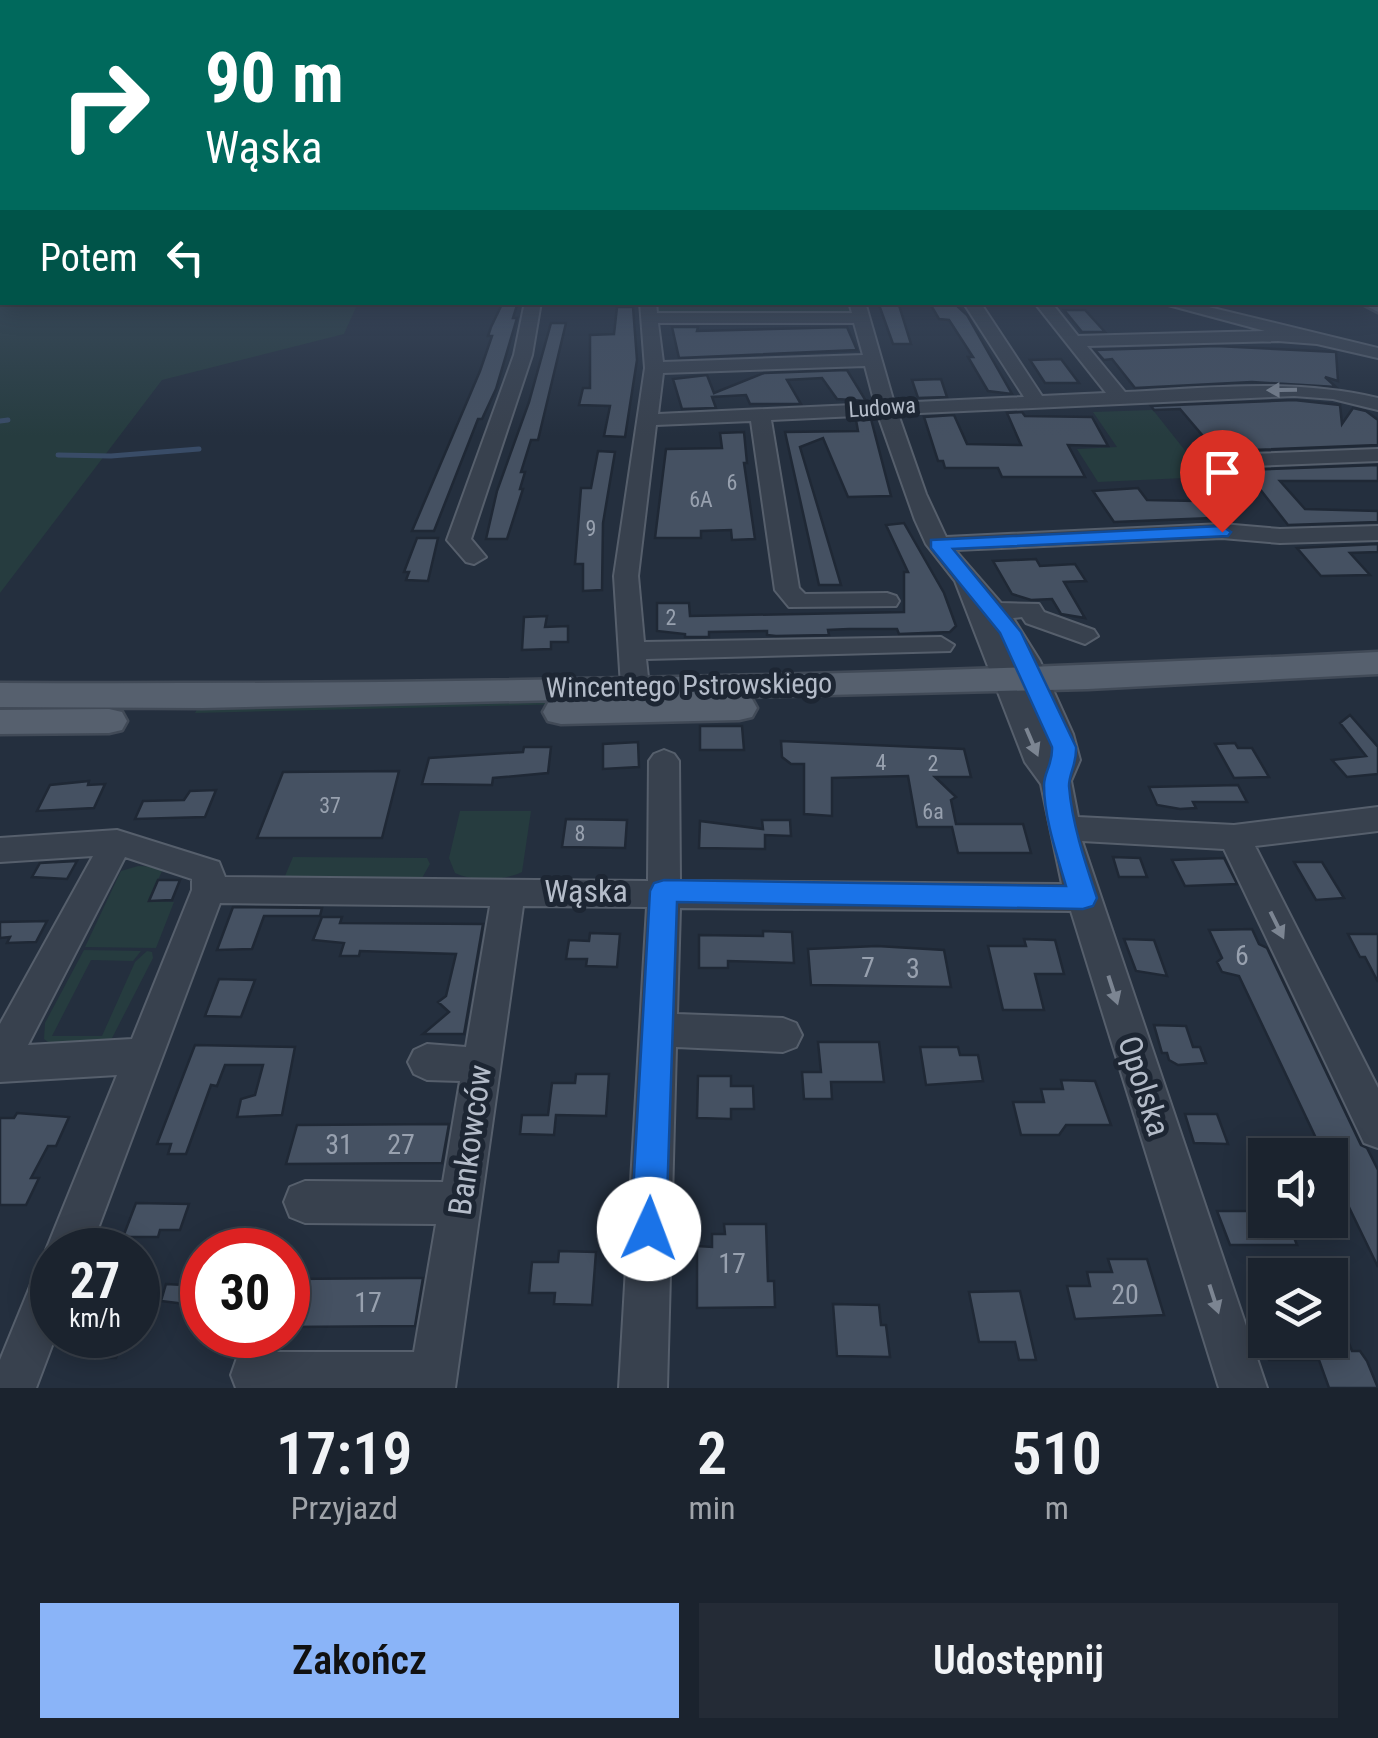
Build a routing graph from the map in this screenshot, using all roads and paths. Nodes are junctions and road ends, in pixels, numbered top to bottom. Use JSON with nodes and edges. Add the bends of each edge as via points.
{"nodes":[{"id":1,"x":532,"y":307,"type":"edge"},
{"id":2,"x":974,"y":307,"type":"edge"},
{"id":3,"x":1046,"y":307,"type":"edge"},
{"id":4,"x":1171,"y":307,"type":"edge"},
{"id":5,"x":1185,"y":307,"type":"edge"},
{"id":6,"x":649,"y":310,"type":"edge"},
{"id":7,"x":859,"y":310,"type":"edge"},
{"id":8,"x":1210,"y":337,"type":"junction"},
{"id":9,"x":1314,"y":338,"type":"junction"},
{"id":10,"x":1074,"y":341,"type":"junction"},
{"id":11,"x":1378,"y":353,"type":"edge"},
{"id":12,"x":872,"y":360,"type":"junction"},
{"id":13,"x":654,"y":368,"type":"junction"},
{"id":14,"x":1119,"y":397,"type":"junction"},
{"id":15,"x":1034,"y":399,"type":"junction"},
{"id":16,"x":1378,"y":404,"type":"edge"},
{"id":17,"x":885,"y":406,"type":"junction"},
{"id":18,"x":760,"y":416,"type":"junction"},
{"id":19,"x":646,"y":420,"type":"junction"},
{"id":20,"x":1378,"y":456,"type":"edge"},
{"id":21,"x":1203,"y":462,"type":"dead end"},
{"id":22,"x":1378,"y":533,"type":"edge"},
{"id":23,"x":938,"y":544,"type":"junction"},
{"id":24,"x":474,"y":557,"type":"dead end"},
{"id":25,"x":966,"y":582,"type":"junction"},
{"id":26,"x":887,"y":601,"type":"dead end"},
{"id":27,"x":992,"y":611,"type":"junction"},
{"id":28,"x":1085,"y":636,"type":"dead end"},
{"id":29,"x":941,"y":645,"type":"dead end"},
{"id":30,"x":633,"y":650,"type":"junction"},
{"id":31,"x":1378,"y":663,"type":"edge"},
{"id":32,"x":635,"y":686,"type":"junction"},
{"id":33,"x":1378,"y":687,"type":"edge"},
{"id":34,"x":1024,"y":689,"type":"junction"},
{"id":35,"x":0,"y":695,"type":"edge"},
{"id":36,"x":198,"y":708,"type":"junction"},
{"id":37,"x":0,"y":722,"type":"edge"},
{"id":38,"x":664,"y":761,"type":"dead end"},
{"id":39,"x":1378,"y":819,"type":"edge"},
{"id":40,"x":1066,"y":828,"type":"junction"},
{"id":41,"x":1234,"y":837,"type":"junction"},
{"id":42,"x":117,"y":842,"type":"junction"},
{"id":43,"x":0,"y":850,"type":"edge"},
{"id":44,"x":209,"y":890,"type":"junction"},
{"id":45,"x":509,"y":891,"type":"junction"},
{"id":46,"x":664,"y":891,"type":"junction"},
{"id":47,"x":1083,"y":898,"type":"junction"},
{"id":48,"x":656,"y":1030,"type":"junction"},
{"id":49,"x":784,"y":1035,"type":"dead end"},
{"id":50,"x":146,"y":1056,"type":"junction"},
{"id":51,"x":0,"y":1062,"type":"edge"},
{"id":52,"x":427,"y":1062,"type":"dead end"},
{"id":53,"x":480,"y":1065,"type":"junction"},
{"id":54,"x":1378,"y":1129,"type":"edge"},
{"id":55,"x":305,"y":1202,"type":"dead end"},
{"id":56,"x":462,"y":1202,"type":"junction"},
{"id":57,"x":77,"y":1228,"type":"edge"},
{"id":58,"x":30,"y":1343,"type":"edge"},
{"id":59,"x":254,"y":1374,"type":"dead end"},
{"id":60,"x":432,"y":1382,"type":"edge"},
{"id":61,"x":12,"y":1388,"type":"edge"},
{"id":62,"x":643,"y":1388,"type":"edge"},
{"id":63,"x":1243,"y":1388,"type":"edge"}],
"edges":[{"from":1,"to":24,"type":"street","via":[[523,356],[458,540]]},
{"from":2,"to":15,"type":"street"},
{"from":3,"to":10,"type":"street"},
{"from":4,"to":8,"type":"street"},
{"from":5,"to":9,"type":"street"},
{"from":6,"to":7,"type":"street"},
{"from":6,"to":13,"type":"street"},
{"from":7,"to":12,"type":"street"},
{"from":8,"to":9,"type":"street"},
{"from":8,"to":10,"type":"street"},
{"from":9,"to":11,"type":"street"},
{"from":10,"to":14,"type":"street"},
{"from":12,"to":13,"type":"street"},
{"from":12,"to":17,"type":"street"},
{"from":13,"to":19,"type":"street"},
{"from":14,"to":15,"type":"street","name":"Ludowa"},
{"from":16,"to":14,"type":"street","name":"Ludowa","one_way":true,"via":[[1294,390]]},
{"from":15,"to":17,"type":"street","name":"Ludowa"},
{"from":17,"to":18,"type":"street","name":"Ludowa"},
{"from":17,"to":23,"type":"street"},
{"from":18,"to":19,"type":"street","name":"Ludowa"},
{"from":18,"to":26,"type":"street","via":[[786,590],[798,602]]},
{"from":19,"to":30,"type":"street","via":[[626,576]]},
{"from":20,"to":21,"type":"street"},
{"from":22,"to":23,"type":"street"},
{"from":23,"to":25,"type":"street"},
{"from":25,"to":27,"type":"street"},
{"from":25,"to":34,"type":"street"},
{"from":27,"to":28,"type":"street","via":[[1030,609]]},
{"from":27,"to":34,"type":"street","via":[[1010,632]]},
{"from":29,"to":30,"type":"street"},
{"from":30,"to":32,"type":"street"},
{"from":31,"to":34,"type":"main road","name":"Wincentego Pstrowskiego"},
{"from":32,"to":34,"type":"main road","name":"Wincentego Pstrowskiego"},
{"from":32,"to":36,"type":"main road","name":"Wincentego Pstrowskiego"},
{"from":33,"to":34,"type":"main road","name":"Wincentego Pstrowskiego"},
{"from":34,"to":36,"type":"main road","name":"Wincentego Pstrowskiego"},
{"from":34,"to":40,"type":"street","name":"Opolska","via":[[1040,762],[1056,781]]},
{"from":35,"to":36,"type":"main road","name":"Wincentego Pstrowskiego"},
{"from":36,"to":37,"type":"main road","name":"Wincentego Pstrowskiego"},
{"from":38,"to":46,"type":"street"},
{"from":39,"to":41,"type":"street"},
{"from":40,"to":41,"type":"street"},
{"from":40,"to":47,"type":"street","name":"Opolska"},
{"from":41,"to":54,"type":"street","one_way":true},
{"from":42,"to":43,"type":"street"},
{"from":42,"to":44,"type":"street","via":[[208,871]]},
{"from":42,"to":51,"type":"street"},
{"from":44,"to":45,"type":"street","name":"Wąska"},
{"from":44,"to":50,"type":"street"},
{"from":45,"to":46,"type":"street","name":"Wąska"},
{"from":45,"to":53,"type":"street","name":"Bankowców"},
{"from":46,"to":47,"type":"street","name":"Wąska"},
{"from":46,"to":48,"type":"street"},
{"from":47,"to":63,"type":"street","name":"Opolska","one_way":true},
{"from":48,"to":49,"type":"street"},
{"from":48,"to":62,"type":"street"},
{"from":50,"to":51,"type":"street"},
{"from":50,"to":57,"type":"street"},
{"from":52,"to":53,"type":"street"},
{"from":53,"to":56,"type":"street","name":"Bankowców"},
{"from":55,"to":56,"type":"street"},
{"from":56,"to":60,"type":"street","name":"Bankowców"},
{"from":58,"to":61,"type":"street"},
{"from":59,"to":60,"type":"street"}]}
